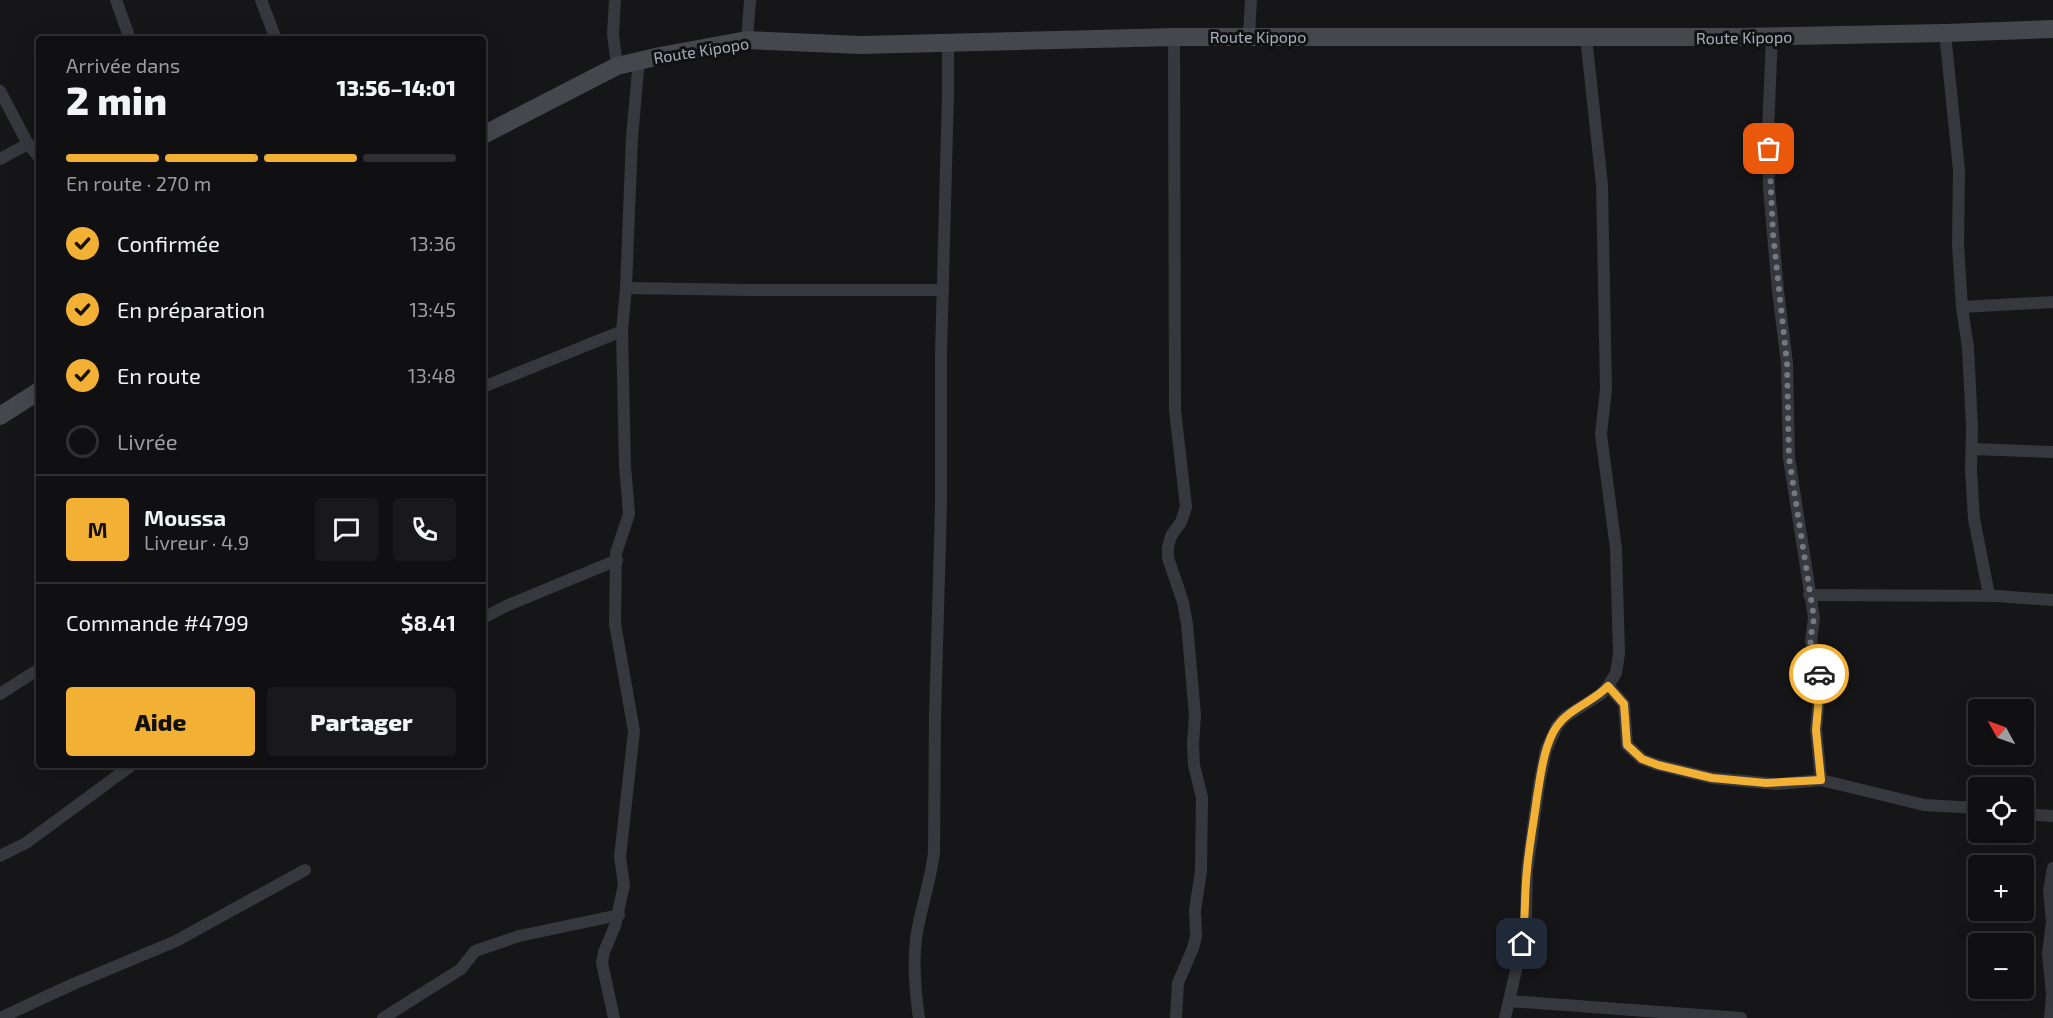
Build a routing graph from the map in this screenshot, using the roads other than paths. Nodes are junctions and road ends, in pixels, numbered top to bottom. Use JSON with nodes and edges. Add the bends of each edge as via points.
{"nodes":[{"id":1,"x":116,"y":0,"type":"edge"},
{"id":2,"x":261,"y":0,"type":"edge"},
{"id":3,"x":615,"y":0,"type":"edge"},
{"id":4,"x":750,"y":0,"type":"edge"},
{"id":5,"x":1251,"y":0,"type":"edge"},
{"id":6,"x":2053,"y":29,"type":"edge"},
{"id":7,"x":1946,"y":33,"type":"junction"},
{"id":8,"x":129,"y":36,"type":"edge"},
{"id":9,"x":275,"y":36,"type":"edge"},
{"id":10,"x":1249,"y":36,"type":"junction"},
{"id":11,"x":1772,"y":36,"type":"junction"},
{"id":12,"x":1174,"y":37,"type":"junction"},
{"id":13,"x":1586,"y":37,"type":"junction"},
{"id":14,"x":747,"y":40,"type":"junction"},
{"id":15,"x":948,"y":43,"type":"junction"},
{"id":16,"x":639,"y":60,"type":"junction"},
{"id":17,"x":617,"y":66,"type":"junction"},
{"id":18,"x":0,"y":91,"type":"edge"},
{"id":19,"x":486,"y":133,"type":"edge"},
{"id":20,"x":28,"y":144,"type":"junction"},
{"id":21,"x":36,"y":153,"type":"edge"},
{"id":22,"x":0,"y":159,"type":"edge"},
{"id":23,"x":626,"y":288,"type":"junction"},
{"id":24,"x":943,"y":290,"type":"junction"},
{"id":25,"x":2053,"y":302,"type":"edge"},
{"id":26,"x":1962,"y":307,"type":"junction"},
{"id":27,"x":622,"y":331,"type":"junction"},
{"id":28,"x":486,"y":386,"type":"edge"},
{"id":29,"x":36,"y":393,"type":"edge"},
{"id":30,"x":0,"y":416,"type":"edge"},
{"id":31,"x":1972,"y":449,"type":"junction"},
{"id":32,"x":2053,"y":452,"type":"edge"},
{"id":33,"x":617,"y":560,"type":"junction"},
{"id":34,"x":1809,"y":595,"type":"junction"},
{"id":35,"x":1989,"y":596,"type":"junction"},
{"id":36,"x":2053,"y":600,"type":"edge"},
{"id":37,"x":486,"y":616,"type":"edge"},
{"id":38,"x":36,"y":671,"type":"edge"},
{"id":39,"x":1608,"y":686,"type":"junction"},
{"id":40,"x":0,"y":694,"type":"edge"},
{"id":41,"x":128,"y":768,"type":"edge"},
{"id":42,"x":1821,"y":780,"type":"junction"},
{"id":43,"x":1968,"y":807,"type":"edge"},
{"id":44,"x":2034,"y":815,"type":"edge"},
{"id":45,"x":2053,"y":816,"type":"edge"},
{"id":46,"x":0,"y":856,"type":"edge"},
{"id":47,"x":2053,"y":868,"type":"edge"},
{"id":48,"x":305,"y":870,"type":"dead end"},
{"id":49,"x":619,"y":915,"type":"junction"},
{"id":50,"x":1509,"y":1001,"type":"junction"},
{"id":51,"x":0,"y":1018,"type":"edge"},
{"id":52,"x":383,"y":1018,"type":"edge"},
{"id":53,"x":614,"y":1018,"type":"edge"},
{"id":54,"x":919,"y":1018,"type":"edge"},
{"id":55,"x":1176,"y":1018,"type":"edge"},
{"id":56,"x":1505,"y":1018,"type":"edge"},
{"id":57,"x":1741,"y":1018,"type":"edge"},
{"id":58,"x":2050,"y":1018,"type":"edge"}],
"edges":[{"from":1,"to":8,"type":"street"},
{"from":2,"to":9,"type":"street"},
{"from":3,"to":17,"type":"street","via":[[613,34]]},
{"from":4,"to":14,"type":"street"},
{"from":5,"to":10,"type":"street"},
{"from":6,"to":7,"type":"main road","name":"Route Kipopo"},
{"from":7,"to":11,"type":"main road","name":"Route Kipopo"},
{"from":7,"to":26,"type":"street","via":[[1959,170]]},
{"from":10,"to":12,"type":"main road","name":"Route Kipopo"},
{"from":10,"to":13,"type":"main road","name":"Route Kipopo"},
{"from":11,"to":13,"type":"main road","name":"Route Kipopo"},
{"from":11,"to":34,"type":"street","via":[[1769,188],[1787,363],[1789,458]]},
{"from":12,"to":15,"type":"main road","name":"Route Kipopo"},
{"from":12,"to":55,"type":"street","via":[[1175,410],[1186,507],[1171,536],[1168,558],[1187,624],[1195,715],[1192,743],[1202,798],[1196,936],[1178,983]]},
{"from":13,"to":39,"type":"street","via":[[1602,185],[1606,389],[1601,434],[1616,558],[1619,654],[1616,673]]},
{"from":14,"to":15,"type":"main road","name":"Route Kipopo","via":[[861,45]]},
{"from":14,"to":16,"type":"main road","name":"Route Kipopo"},
{"from":15,"to":24,"type":"street"},
{"from":16,"to":17,"type":"main road","name":"Route Kipopo"},
{"from":16,"to":23,"type":"street"},
{"from":17,"to":19,"type":"main road","name":"Route Kipopo"},
{"from":18,"to":20,"type":"street"},
{"from":20,"to":21,"type":"street"},
{"from":20,"to":22,"type":"street"},
{"from":23,"to":24,"type":"street"},
{"from":23,"to":27,"type":"street"},
{"from":24,"to":54,"type":"street","via":[[934,852],[916,937]]},
{"from":25,"to":26,"type":"street"},
{"from":26,"to":31,"type":"street","via":[[1968,348]]},
{"from":27,"to":28,"type":"street"},
{"from":27,"to":33,"type":"street","via":[[629,514]]},
{"from":29,"to":30,"type":"main road"},
{"from":31,"to":32,"type":"street"},
{"from":31,"to":35,"type":"street","via":[[1974,519]]},
{"from":33,"to":37,"type":"street"},
{"from":33,"to":49,"type":"street","via":[[615,624],[634,731],[620,856],[624,885]]},
{"from":34,"to":35,"type":"street"},
{"from":34,"to":42,"type":"street","via":[[1814,618],[1810,641],[1820,685],[1816,730]]},
{"from":35,"to":36,"type":"street"},
{"from":38,"to":40,"type":"street"},
{"from":39,"to":42,"type":"street","via":[[1624,704],[1627,745],[1642,759],[1712,778],[1766,783]]},
{"from":39,"to":50,"type":"street","via":[[1565,717],[1546,750],[1527,871],[1526,919]]},
{"from":41,"to":46,"type":"street","via":[[26,843]]},
{"from":42,"to":43,"type":"street","via":[[1924,805]]},
{"from":44,"to":45,"type":"street"},
{"from":47,"to":58,"type":"street","via":[[2049,890]]},
{"from":48,"to":51,"type":"street","via":[[176,941]]},
{"from":49,"to":52,"type":"street","via":[[519,936],[475,951],[461,969]]},
{"from":49,"to":53,"type":"street","via":[[602,963]]},
{"from":50,"to":56,"type":"street"},
{"from":50,"to":57,"type":"street"}]}
